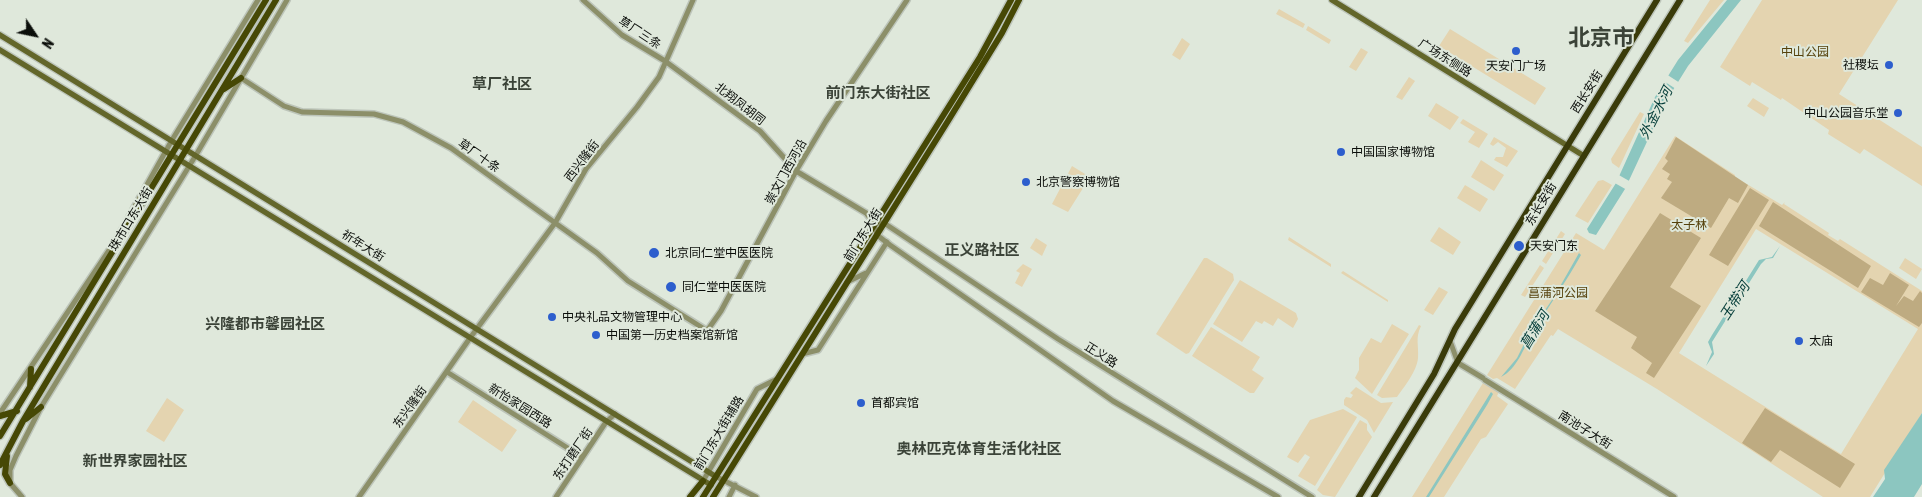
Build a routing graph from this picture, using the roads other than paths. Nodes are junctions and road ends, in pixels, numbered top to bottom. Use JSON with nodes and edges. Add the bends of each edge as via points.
{"nodes":[{"id":1,"x":258,"y":0,"type":"edge"},
{"id":2,"x":266,"y":0,"type":"edge"},
{"id":3,"x":276,"y":0,"type":"edge"},
{"id":4,"x":287,"y":0,"type":"edge"},
{"id":5,"x":583,"y":0,"type":"edge"},
{"id":6,"x":693,"y":0,"type":"edge"},
{"id":7,"x":907,"y":0,"type":"edge"},
{"id":8,"x":1011,"y":0,"type":"edge"},
{"id":9,"x":1019,"y":0,"type":"edge"},
{"id":10,"x":1332,"y":0,"type":"edge"},
{"id":11,"x":1657,"y":0,"type":"edge"},
{"id":12,"x":1680,"y":0,"type":"edge"},
{"id":13,"x":0,"y":34,"type":"edge"},
{"id":14,"x":0,"y":50,"type":"edge"},
{"id":15,"x":665,"y":61,"type":"junction"},
{"id":16,"x":241,"y":78,"type":"junction"},
{"id":17,"x":221,"y":91,"type":"junction"},
{"id":18,"x":172,"y":140,"type":"junction"},
{"id":19,"x":179,"y":144,"type":"junction"},
{"id":20,"x":1567,"y":145,"type":"junction"},
{"id":21,"x":186,"y":149,"type":"junction"},
{"id":22,"x":165,"y":152,"type":"junction"},
{"id":23,"x":196,"y":155,"type":"junction"},
{"id":24,"x":172,"y":156,"type":"junction"},
{"id":25,"x":1584,"y":156,"type":"junction"},
{"id":26,"x":179,"y":160,"type":"junction"},
{"id":27,"x":189,"y":166,"type":"junction"},
{"id":28,"x":796,"y":171,"type":"junction"},
{"id":29,"x":555,"y":223,"type":"junction"},
{"id":30,"x":874,"y":223,"type":"junction"},
{"id":31,"x":884,"y":223,"type":"junction"},
{"id":32,"x":877,"y":235,"type":"junction"},
{"id":33,"x":887,"y":242,"type":"junction"},
{"id":34,"x":866,"y":273,"type":"junction"},
{"id":35,"x":847,"y":282,"type":"junction"},
{"id":36,"x":679,"y":314,"type":"joint"},
{"id":37,"x":478,"y":329,"type":"junction"},
{"id":38,"x":470,"y":338,"type":"junction"},
{"id":39,"x":1450,"y":341,"type":"junction"},
{"id":40,"x":802,"y":354,"type":"junction"},
{"id":41,"x":1458,"y":363,"type":"junction"},
{"id":42,"x":31,"y":368,"type":"junction"},
{"id":43,"x":447,"y":372,"type":"junction"},
{"id":44,"x":778,"y":378,"type":"junction"},
{"id":45,"x":29,"y":389,"type":"junction"},
{"id":46,"x":41,"y":407,"type":"junction"},
{"id":47,"x":16,"y":411,"type":"junction"},
{"id":48,"x":0,"y":414,"type":"edge"},
{"id":49,"x":615,"y":414,"type":"junction"},
{"id":50,"x":23,"y":421,"type":"junction"},
{"id":51,"x":606,"y":422,"type":"junction"},
{"id":52,"x":0,"y":436,"type":"edge"},
{"id":53,"x":7,"y":452,"type":"junction"},
{"id":54,"x":582,"y":457,"type":"junction"},
{"id":55,"x":1,"y":463,"type":"edge"},
{"id":56,"x":707,"y":472,"type":"junction"},
{"id":57,"x":716,"y":476,"type":"junction"},
{"id":58,"x":724,"y":480,"type":"junction"},
{"id":59,"x":703,"y":481,"type":"junction"},
{"id":60,"x":10,"y":483,"type":"junction"},
{"id":61,"x":711,"y":485,"type":"junction"},
{"id":62,"x":735,"y":485,"type":"junction"},
{"id":63,"x":22,"y":497,"type":"edge"},
{"id":64,"x":359,"y":497,"type":"edge"},
{"id":65,"x":556,"y":497,"type":"edge"},
{"id":66,"x":690,"y":497,"type":"edge"},
{"id":67,"x":703,"y":497,"type":"edge"},
{"id":68,"x":713,"y":497,"type":"edge"},
{"id":69,"x":729,"y":497,"type":"edge"},
{"id":70,"x":756,"y":497,"type":"edge"},
{"id":71,"x":1278,"y":497,"type":"edge"},
{"id":72,"x":1312,"y":497,"type":"edge"},
{"id":73,"x":1359,"y":497,"type":"edge"},
{"id":74,"x":1374,"y":497,"type":"edge"},
{"id":75,"x":1674,"y":497,"type":"edge"}],
"edges":[{"from":1,"to":18,"type":"street","name":"珠市口东大街"},
{"from":2,"to":19,"type":"main road","name":"珠市口东大街"},
{"from":3,"to":17,"type":"main road","name":"珠市口东大街"},
{"from":4,"to":16,"type":"street","name":"珠市口东大街"},
{"from":5,"to":15,"type":"street","name":"草厂三条","via":[[622,35]]},
{"from":6,"to":15,"type":"street","name":"西兴隆街"},
{"from":7,"to":28,"type":"street","name":"崇文门西河沿"},
{"from":8,"to":30,"type":"main road","name":"前门东大街","via":[[980,57]]},
{"from":9,"to":31,"type":"main road","name":"前门东大街","via":[[1002,33]]},
{"from":10,"to":20,"type":"main road","name":"广场东侧路"},
{"from":11,"to":20,"type":"highway","name":"西长安街"},
{"from":12,"to":25,"type":"highway","name":"东长安街"},
{"from":13,"to":18,"type":"main road","name":"祈年大街"},
{"from":14,"to":22,"type":"main road","name":"祈年大街"},
{"from":15,"to":28,"type":"street","name":"北翔凤胡同","via":[[760,131]]},
{"from":15,"to":29,"type":"street","name":"西兴隆街","via":[[659,77],[586,169]]},
{"from":16,"to":17,"type":"main road"},
{"from":16,"to":23,"type":"street","name":"珠市口东大街"},
{"from":16,"to":29,"type":"street","name":"草厂十条","via":[[284,106],[302,112],[374,114],[403,122],[451,148]]},
{"from":17,"to":21,"type":"main road","name":"珠市口东大街"},
{"from":18,"to":19,"type":"main road","name":"祈年大街"},
{"from":18,"to":22,"type":"street","name":"珠市口东大街"},
{"from":19,"to":21,"type":"main road","name":"祈年大街"},
{"from":19,"to":24,"type":"main road","name":"珠市口东大街"},
{"from":20,"to":25,"type":"main road","name":"广场东侧路"},
{"from":20,"to":39,"type":"highway","name":"东长安街"},
{"from":21,"to":23,"type":"main road","name":"祈年大街"},
{"from":21,"to":26,"type":"main road","name":"珠市口东大街"},
{"from":22,"to":24,"type":"main road","name":"祈年大街"},
{"from":22,"to":42,"type":"street","name":"珠市口东大街","via":[[116,240]]},
{"from":23,"to":27,"type":"street","name":"珠市口东大街"},
{"from":23,"to":37,"type":"main road","name":"祈年大街"},
{"from":24,"to":26,"type":"main road","name":"祈年大街"},
{"from":24,"to":45,"type":"main road","name":"珠市口东大街"},
{"from":25,"to":41,"type":"highway","name":"东长安街"},
{"from":26,"to":27,"type":"main road","name":"祈年大街"},
{"from":26,"to":50,"type":"main road","name":"珠市口东大街"},
{"from":27,"to":38,"type":"main road","name":"祈年大街"},
{"from":27,"to":46,"type":"street","name":"珠市口东大街"},
{"from":28,"to":30,"type":"street","name":"北翔凤胡同","via":[[866,213]]},
{"from":28,"to":36,"type":"street","name":"崇文门西河沿","via":[[710,328],[703,330]]},
{"from":29,"to":36,"type":"street","name":"草厂十条","via":[[597,253],[628,282]]},
{"from":29,"to":37,"type":"street","name":"西兴隆街"},
{"from":30,"to":31,"type":"street"},
{"from":30,"to":32,"type":"street"},
{"from":30,"to":44,"type":"main road","name":"前门东大街"},
{"from":31,"to":32,"type":"main road","name":"前门东大街"},
{"from":31,"to":72,"type":"street","name":"正义路","via":[[1058,339]]},
{"from":32,"to":33,"type":"street"},
{"from":32,"to":35,"type":"main road","name":"前门东大街"},
{"from":33,"to":34,"type":"street"},
{"from":33,"to":71,"type":"street","via":[[1113,401]]},
{"from":34,"to":35,"type":"street"},
{"from":34,"to":40,"type":"street","via":[[818,350]]},
{"from":35,"to":40,"type":"main road","name":"前门东大街"},
{"from":37,"to":38,"type":"street","name":"东兴隆街"},
{"from":37,"to":49,"type":"main road","name":"祈年大街"},
{"from":38,"to":43,"type":"street","name":"东兴隆街"},
{"from":38,"to":51,"type":"main road","name":"祈年大街"},
{"from":39,"to":41,"type":"street"},
{"from":39,"to":73,"type":"highway","name":"东长安街","via":[[1434,374]]},
{"from":40,"to":58,"type":"main road","name":"前门东大街"},
{"from":41,"to":74,"type":"highway","name":"东长安街"},
{"from":41,"to":75,"type":"street","name":"南池子大街"},
{"from":42,"to":45,"type":"main road"},
{"from":42,"to":48,"type":"street","name":"珠市口东大街"},
{"from":43,"to":54,"type":"street","name":"新怡家园西路"},
{"from":43,"to":64,"type":"street","name":"东兴隆街"},
{"from":44,"to":56,"type":"street","name":"前门东大街辅路","via":[[757,389]]},
{"from":44,"to":57,"type":"main road","name":"前门东大街"},
{"from":45,"to":47,"type":"main road","name":"珠市口东大街"},
{"from":46,"to":50,"type":"main road"},
{"from":46,"to":60,"type":"street","name":"珠市口东大街","via":[[10,470]]},
{"from":47,"to":48,"type":"main road"},
{"from":47,"to":52,"type":"main road","name":"珠市口东大街"},
{"from":49,"to":51,"type":"street","name":"东打磨厂街"},
{"from":49,"to":56,"type":"main road","name":"祈年大街"},
{"from":50,"to":53,"type":"main road","name":"珠市口东大街"},
{"from":51,"to":54,"type":"street","name":"东打磨厂街"},
{"from":51,"to":59,"type":"main road","name":"祈年大街"},
{"from":53,"to":55,"type":"main road","name":"珠市口东大街"},
{"from":53,"to":60,"type":"main road","via":[[5,474]]},
{"from":54,"to":65,"type":"street","name":"东打磨厂街"},
{"from":56,"to":57,"type":"main road","name":"祈年大街"},
{"from":56,"to":59,"type":"street","name":"前门东大街辅路"},
{"from":57,"to":58,"type":"street"},
{"from":57,"to":61,"type":"main road","name":"前门东大街"},
{"from":58,"to":61,"type":"street"},
{"from":58,"to":62,"type":"street"},
{"from":58,"to":68,"type":"main road","name":"前门东大街"},
{"from":59,"to":61,"type":"main road","name":"祈年大街"},
{"from":59,"to":66,"type":"main road"},
{"from":60,"to":63,"type":"street"},
{"from":61,"to":67,"type":"main road","name":"前门东大街"},
{"from":62,"to":69,"type":"street"},
{"from":62,"to":70,"type":"street"}]}
